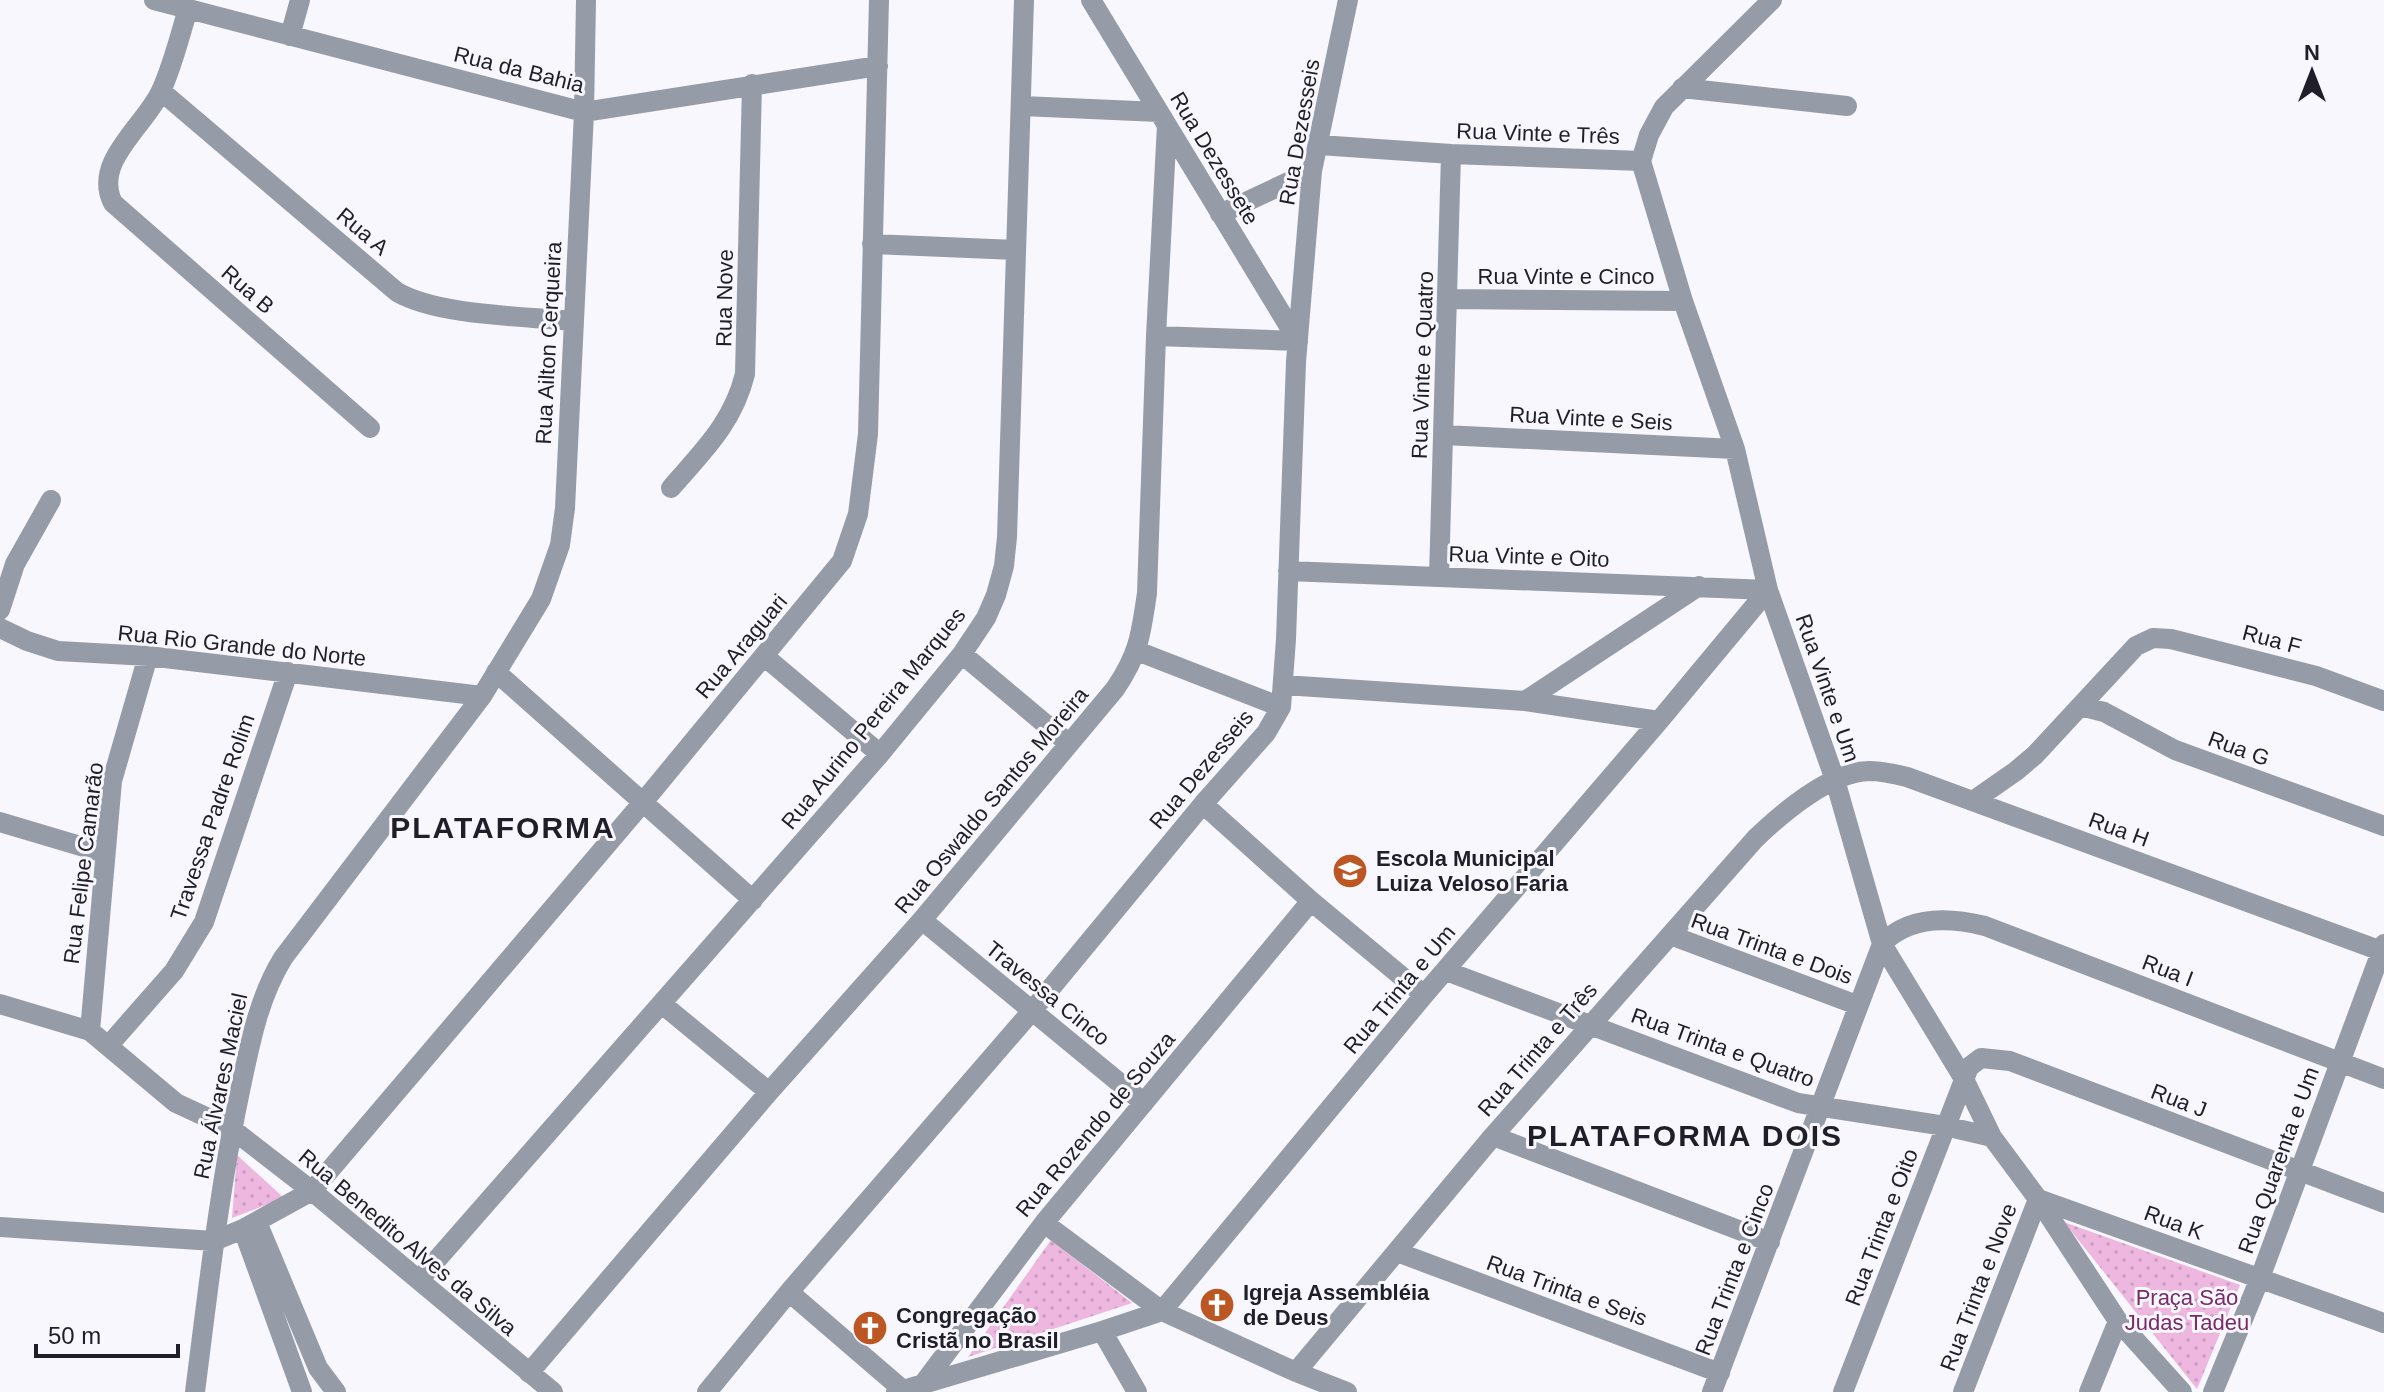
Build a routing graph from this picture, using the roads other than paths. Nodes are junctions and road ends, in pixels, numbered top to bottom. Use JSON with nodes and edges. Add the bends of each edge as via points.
{"nodes":[{"id":1,"x":154,"y":0,"type":"edge"},
{"id":2,"x":300,"y":0,"type":"edge"},
{"id":3,"x":586,"y":0,"type":"edge"},
{"id":4,"x":879,"y":0,"type":"edge"},
{"id":5,"x":1024,"y":0,"type":"edge"},
{"id":6,"x":1091,"y":0,"type":"edge"},
{"id":7,"x":1348,"y":0,"type":"edge"},
{"id":8,"x":1772,"y":0,"type":"edge"},
{"id":9,"x":188,"y":9,"type":"junction"},
{"id":10,"x":290,"y":36,"type":"junction"},
{"id":11,"x":878,"y":66,"type":"junction"},
{"id":12,"x":752,"y":84,"type":"junction"},
{"id":13,"x":1682,"y":88,"type":"junction"},
{"id":14,"x":161,"y":91,"type":"junction"},
{"id":15,"x":1022,"y":106,"type":"junction"},
{"id":16,"x":1847,"y":106,"type":"dead end"},
{"id":17,"x":584,"y":112,"type":"junction"},
{"id":18,"x":1163,"y":118,"type":"junction"},
{"id":19,"x":1319,"y":145,"type":"junction"},
{"id":20,"x":1451,"y":154,"type":"junction"},
{"id":21,"x":1641,"y":161,"type":"junction"},
{"id":22,"x":1312,"y":171,"type":"junction"},
{"id":23,"x":1220,"y":214,"type":"junction"},
{"id":24,"x":872,"y":244,"type":"junction"},
{"id":25,"x":1016,"y":250,"type":"junction"},
{"id":26,"x":1448,"y":299,"type":"junction"},
{"id":27,"x":1683,"y":301,"type":"junction"},
{"id":28,"x":573,"y":321,"type":"junction"},
{"id":29,"x":1156,"y":336,"type":"junction"},
{"id":30,"x":1298,"y":341,"type":"junction"},
{"id":31,"x":370,"y":428,"type":"dead end"},
{"id":32,"x":1444,"y":435,"type":"junction"},
{"id":33,"x":1735,"y":449,"type":"junction"},
{"id":34,"x":671,"y":488,"type":"dead end"},
{"id":35,"x":51,"y":500,"type":"dead end"},
{"id":36,"x":1288,"y":571,"type":"junction"},
{"id":37,"x":1439,"y":577,"type":"junction"},
{"id":38,"x":1699,"y":586,"type":"junction"},
{"id":39,"x":1768,"y":590,"type":"junction"},
{"id":40,"x":0,"y":610,"type":"edge"},
{"id":41,"x":0,"y":628,"type":"edge"},
{"id":42,"x":1137,"y":651,"type":"junction"},
{"id":43,"x":962,"y":654,"type":"junction"},
{"id":44,"x":148,"y":656,"type":"junction"},
{"id":45,"x":764,"y":656,"type":"junction"},
{"id":46,"x":288,"y":672,"type":"junction"},
{"id":47,"x":496,"y":672,"type":"junction"},
{"id":48,"x":1284,"y":685,"type":"junction"},
{"id":49,"x":482,"y":696,"type":"junction"},
{"id":50,"x":1525,"y":701,"type":"junction"},
{"id":51,"x":2384,"y":701,"type":"edge"},
{"id":52,"x":2081,"y":706,"type":"junction"},
{"id":53,"x":1281,"y":707,"type":"junction"},
{"id":54,"x":1659,"y":721,"type":"junction"},
{"id":55,"x":1068,"y":743,"type":"junction"},
{"id":56,"x":880,"y":754,"type":"junction"},
{"id":57,"x":1835,"y":780,"type":"junction"},
{"id":58,"x":644,"y":801,"type":"junction"},
{"id":59,"x":1973,"y":801,"type":"junction"},
{"id":60,"x":1203,"y":804,"type":"junction"},
{"id":61,"x":0,"y":822,"type":"edge"},
{"id":62,"x":2384,"y":826,"type":"edge"},
{"id":63,"x":104,"y":853,"type":"junction"},
{"id":64,"x":753,"y":900,"type":"junction"},
{"id":65,"x":1311,"y":901,"type":"junction"},
{"id":66,"x":922,"y":920,"type":"junction"},
{"id":67,"x":1670,"y":935,"type":"junction"},
{"id":68,"x":1882,"y":944,"type":"junction"},
{"id":69,"x":2383,"y":949,"type":"edge"},
{"id":70,"x":1446,"y":971,"type":"junction"},
{"id":71,"x":1424,"y":995,"type":"junction"},
{"id":72,"x":0,"y":1004,"type":"edge"},
{"id":73,"x":662,"y":1004,"type":"junction"},
{"id":74,"x":1857,"y":1005,"type":"junction"},
{"id":75,"x":1031,"y":1012,"type":"junction"},
{"id":76,"x":1590,"y":1024,"type":"junction"},
{"id":77,"x":90,"y":1031,"type":"junction"},
{"id":78,"x":109,"y":1045,"type":"junction"},
{"id":79,"x":2340,"y":1063,"type":"junction"},
{"id":80,"x":1964,"y":1079,"type":"junction"},
{"id":81,"x":2384,"y":1079,"type":"edge"},
{"id":82,"x":769,"y":1092,"type":"junction"},
{"id":83,"x":1144,"y":1103,"type":"junction"},
{"id":84,"x":1819,"y":1107,"type":"junction"},
{"id":85,"x":1945,"y":1126,"type":"junction"},
{"id":86,"x":232,"y":1129,"type":"junction"},
{"id":87,"x":1493,"y":1136,"type":"junction"},
{"id":88,"x":1992,"y":1137,"type":"junction"},
{"id":89,"x":2299,"y":1173,"type":"junction"},
{"id":90,"x":312,"y":1191,"type":"junction"},
{"id":91,"x":2038,"y":1199,"type":"junction"},
{"id":92,"x":2384,"y":1203,"type":"edge"},
{"id":93,"x":1044,"y":1223,"type":"junction"},
{"id":94,"x":250,"y":1226,"type":"junction"},
{"id":95,"x":0,"y":1227,"type":"edge"},
{"id":96,"x":214,"y":1241,"type":"junction"},
{"id":97,"x":1770,"y":1242,"type":"junction"},
{"id":98,"x":1397,"y":1252,"type":"junction"},
{"id":99,"x":2260,"y":1278,"type":"junction"},
{"id":100,"x":419,"y":1280,"type":"junction"},
{"id":101,"x":789,"y":1292,"type":"junction"},
{"id":102,"x":1162,"y":1311,"type":"junction"},
{"id":103,"x":2118,"y":1321,"type":"junction"},
{"id":104,"x":2384,"y":1323,"type":"edge"},
{"id":105,"x":1102,"y":1331,"type":"junction"},
{"id":106,"x":1296,"y":1372,"type":"junction"},
{"id":107,"x":529,"y":1373,"type":"junction"},
{"id":108,"x":1716,"y":1382,"type":"edge"},
{"id":109,"x":923,"y":1384,"type":"junction"},
{"id":110,"x":2219,"y":1390,"type":"edge"},
{"id":111,"x":899,"y":1391,"type":"edge"},
{"id":112,"x":195,"y":1392,"type":"edge"},
{"id":113,"x":302,"y":1392,"type":"edge"},
{"id":114,"x":336,"y":1392,"type":"edge"},
{"id":115,"x":553,"y":1392,"type":"edge"},
{"id":116,"x":707,"y":1392,"type":"edge"},
{"id":117,"x":1137,"y":1392,"type":"edge"},
{"id":118,"x":1347,"y":1392,"type":"edge"},
{"id":119,"x":1843,"y":1392,"type":"edge"},
{"id":120,"x":1963,"y":1392,"type":"edge"},
{"id":121,"x":2089,"y":1392,"type":"edge"},
{"id":122,"x":2182,"y":1392,"type":"edge"}],
"edges":[{"from":1,"to":9,"type":"street","name":"Rua da Bahia"},
{"from":2,"to":10,"type":"street"},
{"from":3,"to":17,"type":"street","name":"Rua Ailton Cerqueira"},
{"from":4,"to":11,"type":"street","name":"Rua Araguari"},
{"from":5,"to":15,"type":"street","name":"Rua Aurino Pereira Marques"},
{"from":6,"to":18,"type":"street","name":"Rua Dezessete"},
{"from":7,"to":19,"type":"street","name":"Rua Dezesseis"},
{"from":8,"to":13,"type":"street","name":"Rua Vinte e Três"},
{"from":9,"to":10,"type":"street","name":"Rua da Bahia"},
{"from":9,"to":14,"type":"street"},
{"from":10,"to":17,"type":"street","name":"Rua da Bahia"},
{"from":11,"to":12,"type":"street","name":"Rua da Bahia"},
{"from":11,"to":24,"type":"street","name":"Rua Araguari"},
{"from":12,"to":17,"type":"street","name":"Rua da Bahia"},
{"from":12,"to":34,"type":"street","name":"Rua Nove","via":[[745,374],[727,421]]},
{"from":13,"to":16,"type":"street"},
{"from":13,"to":21,"type":"street","name":"Rua Vinte e Três","via":[[1657,118]]},
{"from":14,"to":28,"type":"street","name":"Rua A","via":[[397,292],[433,307]]},
{"from":14,"to":31,"type":"street","name":"Rua B","via":[[108,170],[107,191],[113,203]]},
{"from":15,"to":18,"type":"street"},
{"from":15,"to":25,"type":"street","name":"Rua Aurino Pereira Marques"},
{"from":17,"to":28,"type":"street","name":"Rua Ailton Cerqueira"},
{"from":18,"to":23,"type":"street","name":"Rua Dezessete"},
{"from":18,"to":29,"type":"street","name":"Rua Oswaldo Santos Moreira"},
{"from":19,"to":20,"type":"street","name":"Rua Vinte e Três"},
{"from":19,"to":22,"type":"street","name":"Rua Dezesseis"},
{"from":20,"to":21,"type":"street","name":"Rua Vinte e Três"},
{"from":20,"to":26,"type":"street","name":"Rua Vinte e Quatro"},
{"from":21,"to":27,"type":"street","name":"Rua Vinte e Um"},
{"from":22,"to":23,"type":"street"},
{"from":22,"to":30,"type":"street","name":"Rua Dezesseis"},
{"from":23,"to":30,"type":"street","name":"Rua Dezessete"},
{"from":24,"to":25,"type":"street"},
{"from":24,"to":45,"type":"street","name":"Rua Araguari","via":[[868,434],[858,514],[842,561]]},
{"from":25,"to":43,"type":"street","name":"Rua Aurino Pereira Marques","via":[[1004,566],[986,618]]},
{"from":26,"to":27,"type":"street","name":"Rua Vinte e Cinco"},
{"from":26,"to":32,"type":"street","name":"Rua Vinte e Quatro"},
{"from":27,"to":33,"type":"street","name":"Rua Vinte e Um"},
{"from":28,"to":47,"type":"street","name":"Rua Ailton Cerqueira","via":[[560,545],[541,599]]},
{"from":29,"to":30,"type":"street"},
{"from":29,"to":42,"type":"street","name":"Rua Oswaldo Santos Moreira","via":[[1147,593]]},
{"from":30,"to":36,"type":"street","name":"Rua Dezesseis"},
{"from":32,"to":33,"type":"street","name":"Rua Vinte e Seis"},
{"from":32,"to":37,"type":"street","name":"Rua Vinte e Quatro"},
{"from":33,"to":39,"type":"street","name":"Rua Vinte e Um"},
{"from":35,"to":40,"type":"street","via":[[15,564]]},
{"from":36,"to":37,"type":"street","name":"Rua Vinte e Oito"},
{"from":36,"to":48,"type":"street","name":"Rua Dezesseis"},
{"from":37,"to":38,"type":"street","name":"Rua Vinte e Oito"},
{"from":38,"to":39,"type":"street","name":"Rua Vinte e Oito"},
{"from":38,"to":50,"type":"street"},
{"from":39,"to":54,"type":"street","name":"Rua Trinta e Um"},
{"from":39,"to":57,"type":"street","name":"Rua Vinte e Um"},
{"from":41,"to":44,"type":"street","name":"Rua Rio Grande do Norte","via":[[58,651]]},
{"from":42,"to":53,"type":"street"},
{"from":42,"to":55,"type":"street","name":"Rua Oswaldo Santos Moreira","via":[[1115,689]]},
{"from":43,"to":55,"type":"street"},
{"from":43,"to":56,"type":"street","name":"Rua Aurino Pereira Marques"},
{"from":44,"to":46,"type":"street","name":"Rua Rio Grande do Norte"},
{"from":44,"to":63,"type":"street","name":"Rua Felipe Camarão","via":[[112,781]]},
{"from":45,"to":56,"type":"street"},
{"from":45,"to":58,"type":"street","name":"Rua Araguari"},
{"from":46,"to":49,"type":"street","name":"Rua Rio Grande do Norte"},
{"from":46,"to":78,"type":"street","name":"Travessa Padre Rolim","via":[[204,922],[174,971]]},
{"from":47,"to":49,"type":"street","name":"Rua Álvares Maciel"},
{"from":47,"to":58,"type":"street"},
{"from":48,"to":50,"type":"street"},
{"from":48,"to":53,"type":"street","name":"Rua Dezesseis"},
{"from":49,"to":86,"type":"street","name":"Rua Álvares Maciel","via":[[274,972],[256,1018]]},
{"from":50,"to":54,"type":"street"},
{"from":51,"to":52,"type":"street","name":"Rua F","via":[[2316,676],[2171,639],[2144,640]]},
{"from":52,"to":59,"type":"street","via":[[2025,763]]},
{"from":52,"to":62,"type":"street","name":"Rua G","via":[[2104,712],[2175,750]]},
{"from":53,"to":60,"type":"street","name":"Rua Dezesseis","via":[[1266,733]]},
{"from":54,"to":70,"type":"street","name":"Rua Trinta e Um"},
{"from":55,"to":66,"type":"street","name":"Rua Oswaldo Santos Moreira"},
{"from":56,"to":64,"type":"street","name":"Rua Aurino Pereira Marques"},
{"from":57,"to":59,"type":"street","name":"Rua H","via":[[1866,771],[1887,772]]},
{"from":57,"to":67,"type":"street","name":"Rua Trinta e Três","via":[[1775,820]]},
{"from":57,"to":68,"type":"street","name":"Rua Vinte e Um"},
{"from":58,"to":64,"type":"street"},
{"from":58,"to":90,"type":"street","name":"Rua Araguari"},
{"from":59,"to":69,"type":"street","name":"Rua H"},
{"from":60,"to":65,"type":"street"},
{"from":60,"to":75,"type":"street","name":"Rua Dezesseis"},
{"from":61,"to":63,"type":"street"},
{"from":63,"to":77,"type":"street","name":"Rua Felipe Camarão"},
{"from":64,"to":73,"type":"street","name":"Rua Aurino Pereira Marques"},
{"from":65,"to":71,"type":"street"},
{"from":65,"to":83,"type":"street","name":"Rua Rozendo de Souza"},
{"from":66,"to":75,"type":"street","name":"Travessa Cinco"},
{"from":66,"to":82,"type":"street","name":"Rua Oswaldo Santos Moreira"},
{"from":67,"to":74,"type":"street","name":"Rua Trinta e Dois"},
{"from":67,"to":76,"type":"street","name":"Rua Trinta e Três"},
{"from":68,"to":74,"type":"street","name":"Rua Trinta e Cinco"},
{"from":68,"to":79,"type":"street","name":"Rua I","via":[[1892,934],[1930,920],[1985,926]]},
{"from":68,"to":80,"type":"street","name":"Rua Vinte e Um"},
{"from":69,"to":79,"type":"street","name":"Rua Quarenta e Um"},
{"from":70,"to":71,"type":"street","name":"Rua Trinta e Um"},
{"from":70,"to":76,"type":"street","name":"Rua Trinta e Quatro"},
{"from":71,"to":102,"type":"street","name":"Rua Trinta e Um"},
{"from":72,"to":77,"type":"street","name":"Rua Benedito Alves da Silva"},
{"from":73,"to":82,"type":"street"},
{"from":73,"to":100,"type":"street","name":"Rua Aurino Pereira Marques"},
{"from":74,"to":84,"type":"street","name":"Rua Trinta e Cinco"},
{"from":75,"to":83,"type":"street","name":"Travessa Cinco"},
{"from":75,"to":101,"type":"street","name":"Rua Dezesseis"},
{"from":76,"to":84,"type":"street","name":"Rua Trinta e Quatro","via":[[1781,1098]]},
{"from":76,"to":87,"type":"street","name":"Rua Trinta e Três"},
{"from":77,"to":78,"type":"street","name":"Rua Benedito Alves da Silva"},
{"from":78,"to":86,"type":"street","name":"Rua Benedito Alves da Silva","via":[[176,1103]]},
{"from":79,"to":81,"type":"street","name":"Rua I"},
{"from":79,"to":89,"type":"street","name":"Rua Quarenta e Um"},
{"from":80,"to":85,"type":"street","name":"Rua Trinta e Oito"},
{"from":80,"to":88,"type":"street","name":"Rua Vinte e Um"},
{"from":80,"to":89,"type":"street","name":"Rua J","via":[[1975,1061],[2000,1058]]},
{"from":82,"to":107,"type":"street","name":"Rua Oswaldo Santos Moreira"},
{"from":83,"to":93,"type":"street","name":"Rua Rozendo de Souza"},
{"from":84,"to":85,"type":"street","name":"Rua Trinta e Quatro"},
{"from":84,"to":97,"type":"street","name":"Rua Trinta e Cinco"},
{"from":85,"to":88,"type":"street","name":"Rua Trinta e Quatro"},
{"from":85,"to":119,"type":"street","name":"Rua Trinta e Oito"},
{"from":86,"to":90,"type":"street","name":"Rua Benedito Alves da Silva"},
{"from":86,"to":96,"type":"street","name":"Rua Álvares Maciel"},
{"from":87,"to":97,"type":"street"},
{"from":87,"to":98,"type":"street","name":"Rua Trinta e Três"},
{"from":88,"to":91,"type":"street","name":"Rua Vinte e Um"},
{"from":89,"to":92,"type":"street","name":"Rua J"},
{"from":89,"to":99,"type":"street","name":"Rua Quarenta e Um"},
{"from":90,"to":94,"type":"street"},
{"from":90,"to":100,"type":"street","name":"Rua Benedito Alves da Silva"},
{"from":91,"to":99,"type":"street","name":"Rua K"},
{"from":91,"to":103,"type":"street","name":"Rua Vinte e Um"},
{"from":91,"to":120,"type":"street","name":"Rua Trinta e Nove"},
{"from":93,"to":102,"type":"street"},
{"from":93,"to":109,"type":"street","name":"Rua Rozendo de Souza"},
{"from":94,"to":96,"type":"street"},
{"from":94,"to":113,"type":"street"},
{"from":94,"to":114,"type":"street","via":[[310,1352]]},
{"from":95,"to":96,"type":"street"},
{"from":96,"to":112,"type":"street","name":"Rua Álvares Maciel"},
{"from":97,"to":108,"type":"street","name":"Rua Trinta e Cinco"},
{"from":98,"to":106,"type":"street","name":"Rua Trinta e Três"},
{"from":98,"to":108,"type":"street","name":"Rua Trinta e Seis"},
{"from":99,"to":104,"type":"street","name":"Rua K"},
{"from":99,"to":110,"type":"street","name":"Rua Quarenta e Um"},
{"from":100,"to":107,"type":"street","name":"Rua Benedito Alves da Silva"},
{"from":101,"to":111,"type":"street"},
{"from":101,"to":116,"type":"street","name":"Rua Dezesseis"},
{"from":102,"to":105,"type":"street"},
{"from":102,"to":106,"type":"street"},
{"from":103,"to":121,"type":"street"},
{"from":103,"to":122,"type":"street","name":"Rua Vinte e Um"},
{"from":105,"to":109,"type":"street"},
{"from":105,"to":117,"type":"street"},
{"from":106,"to":118,"type":"street"},
{"from":107,"to":115,"type":"street","name":"Rua Benedito Alves da Silva"},
{"from":109,"to":111,"type":"street"}]}
